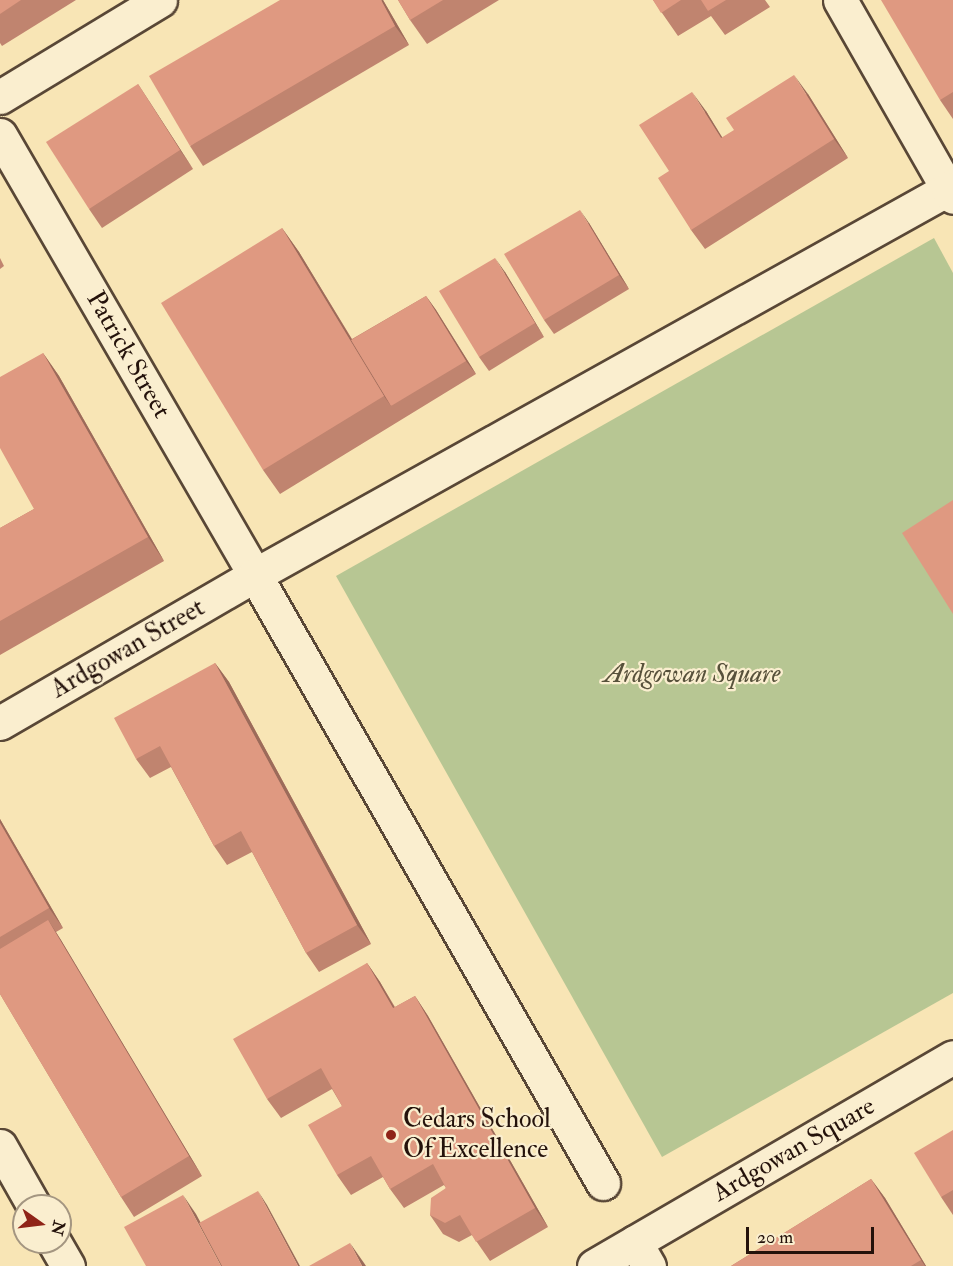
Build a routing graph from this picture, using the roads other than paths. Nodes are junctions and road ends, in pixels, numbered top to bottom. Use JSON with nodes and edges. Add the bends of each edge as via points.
{"nodes":[{"id":1,"x":160,"y":0,"type":"edge"},
{"id":2,"x":840,"y":0,"type":"edge"},
{"id":3,"x":0,"y":97,"type":"edge"},
{"id":4,"x":0,"y":135,"type":"edge"},
{"id":5,"x":951,"y":191,"type":"edge"},
{"id":6,"x":255,"y":574,"type":"junction"},
{"id":7,"x":0,"y":723,"type":"edge"},
{"id":8,"x":953,"y":1057,"type":"edge"},
{"id":9,"x":4,"y":1161,"type":"edge"},
{"id":10,"x":603,"y":1183,"type":"dead end"},
{"id":11,"x":26,"y":1194,"type":"edge"},
{"id":12,"x":642,"y":1254,"type":"edge"},
{"id":13,"x":594,"y":1266,"type":"edge"}],
"edges":[{"from":1,"to":3,"type":"street"},
{"from":2,"to":5,"type":"street"},
{"from":4,"to":6,"type":"street","name":"Patrick Street"},
{"from":5,"to":6,"type":"street"},
{"from":6,"to":7,"type":"street","name":"Ardgowan Street"},
{"from":6,"to":10,"type":"street"},
{"from":8,"to":12,"type":"street","name":"Ardgowan Square"},
{"from":9,"to":11,"type":"street"},
{"from":12,"to":13,"type":"street","name":"Ardgowan Square"}]}
